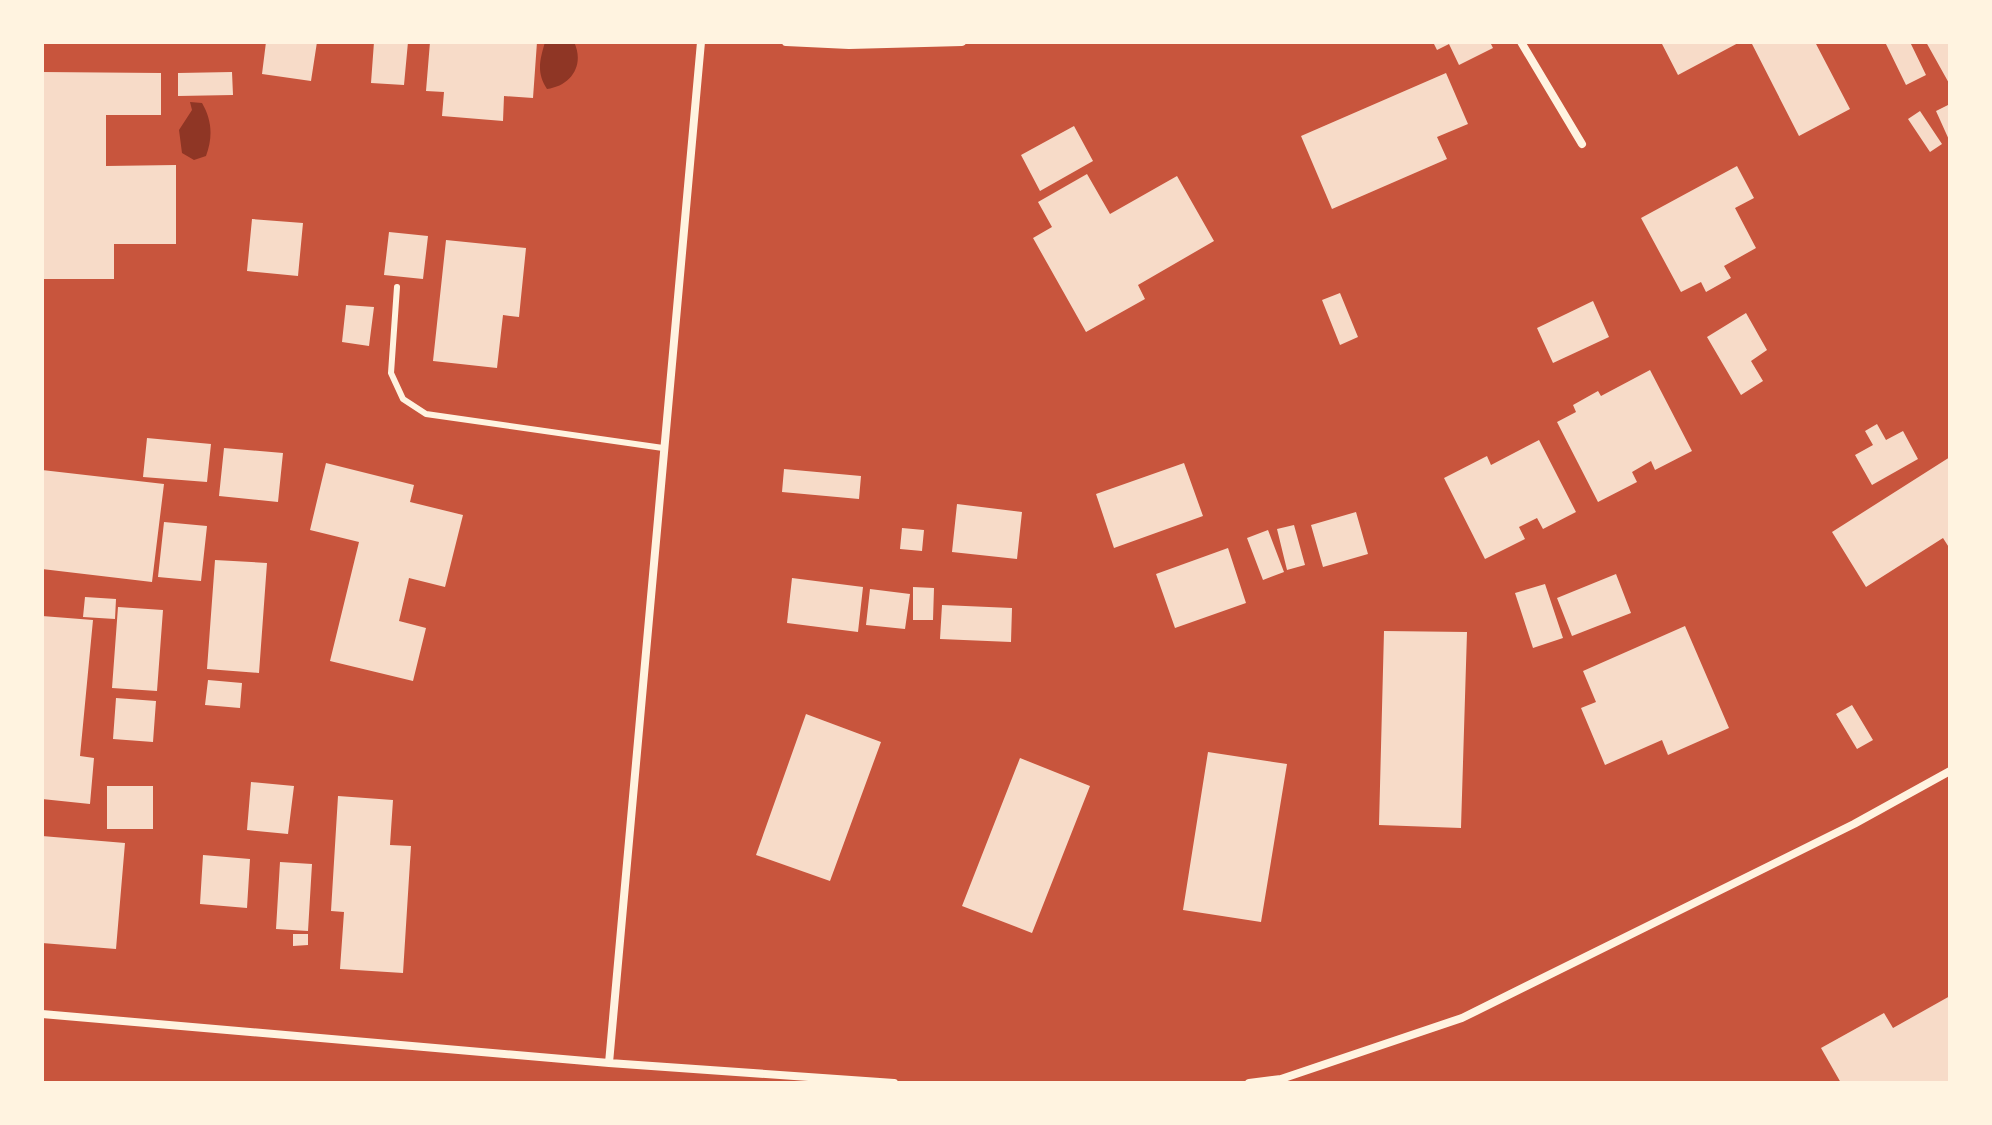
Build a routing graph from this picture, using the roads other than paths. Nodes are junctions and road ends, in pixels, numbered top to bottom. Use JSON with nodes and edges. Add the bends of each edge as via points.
{"nodes":[{"id":1,"x":701,"y":42,"type":"edge"},
{"id":2,"x":786,"y":42,"type":"edge"},
{"id":3,"x":962,"y":42,"type":"edge"},
{"id":4,"x":1521,"y":42,"type":"edge"},
{"id":5,"x":849,"y":44,"type":"edge"},
{"id":6,"x":1582,"y":144,"type":"dead end"},
{"id":7,"x":397,"y":287,"type":"dead end"},
{"id":8,"x":663,"y":448,"type":"junction"},
{"id":9,"x":1950,"y":771,"type":"edge"},
{"id":10,"x":42,"y":1014,"type":"edge"},
{"id":11,"x":609,"y":1063,"type":"junction"},
{"id":12,"x":894,"y":1083,"type":"edge"},
{"id":13,"x":1249,"y":1083,"type":"edge"}],
"edges":[{"from":1,"to":8,"type":"street"},
{"from":2,"to":5,"type":"street"},
{"from":3,"to":5,"type":"street"},
{"from":4,"to":6,"type":"street"},
{"from":7,"to":8,"type":"lane","via":[[391,373],[403,399],[426,414]]},
{"from":8,"to":11,"type":"street"},
{"from":9,"to":13,"type":"street","via":[[1462,1018],[1281,1079]]},
{"from":10,"to":11,"type":"street"},
{"from":11,"to":12,"type":"street"}]}
